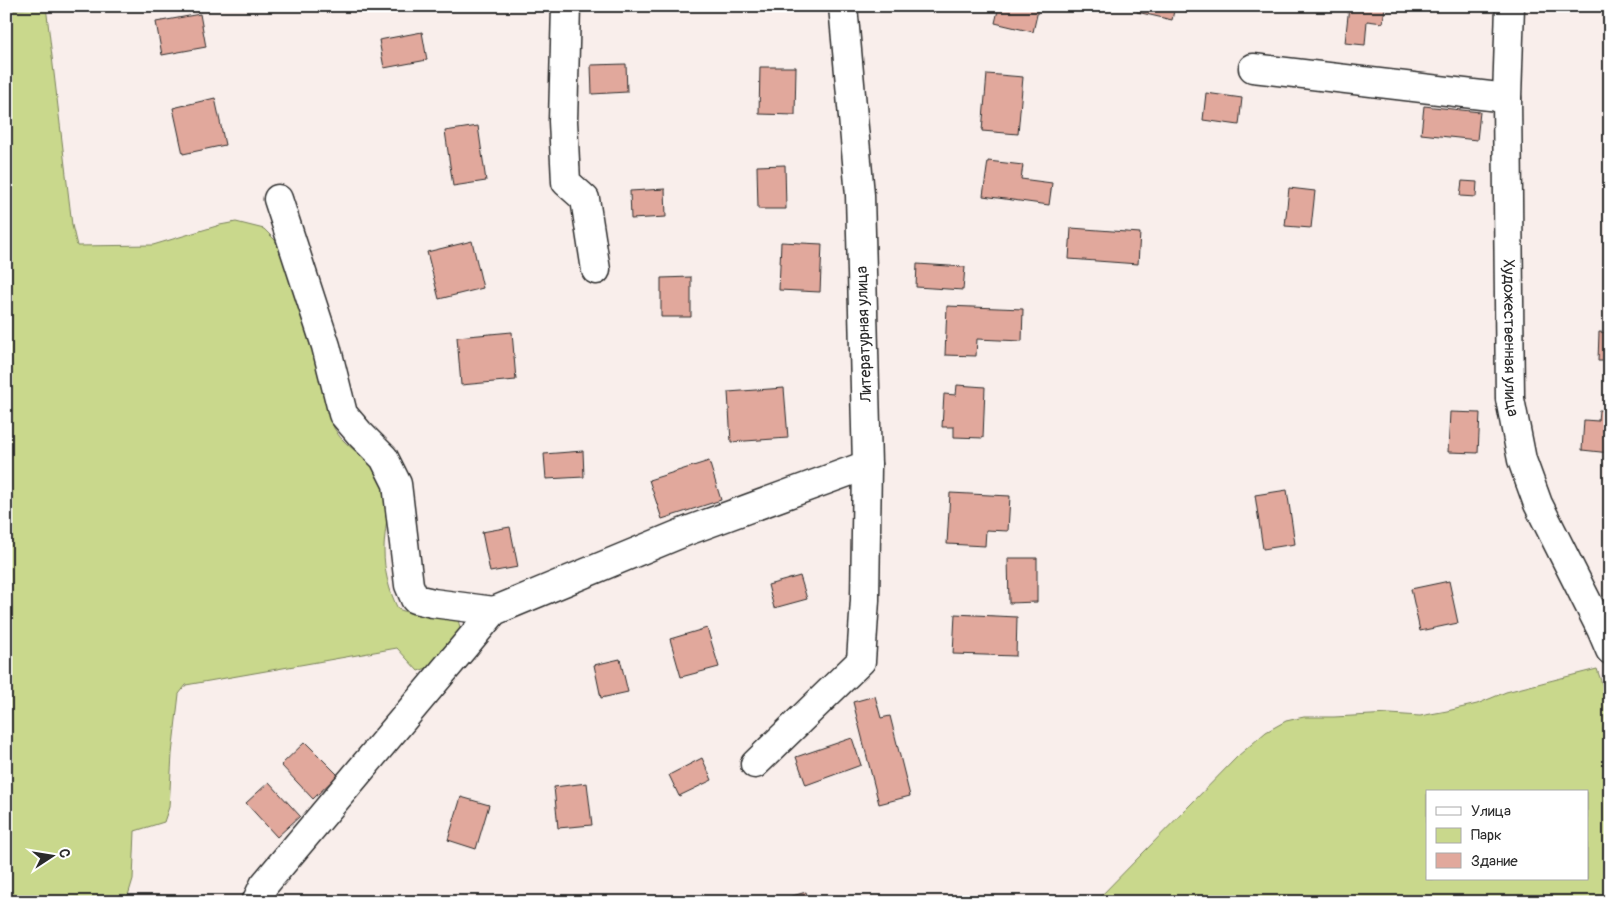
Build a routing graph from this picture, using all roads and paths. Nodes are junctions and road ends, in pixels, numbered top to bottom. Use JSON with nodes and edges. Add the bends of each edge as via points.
{"nodes":[{"id":1,"x":566,"y":6,"type":"edge"},
{"id":2,"x":843,"y":6,"type":"edge"},
{"id":3,"x":1510,"y":6,"type":"edge"},
{"id":4,"x":1254,"y":68,"type":"dead end"},
{"id":5,"x":1507,"y":98,"type":"junction"},
{"id":6,"x":278,"y":199,"type":"dead end"},
{"id":7,"x":596,"y":270,"type":"dead end"},
{"id":8,"x":867,"y":465,"type":"junction"},
{"id":9,"x":494,"y":611,"type":"junction"},
{"id":10,"x":1607,"y":635,"type":"edge"},
{"id":11,"x":755,"y":764,"type":"dead end"},
{"id":12,"x":256,"y":902,"type":"edge"}],
"edges":[{"from":1,"to":7,"type":"street","via":[[563,121],[566,182],[585,198]]},
{"from":2,"to":8,"type":"street","name":"Литературная улица","via":[[860,195]]},
{"from":3,"to":5,"type":"street","name":"Художественная улица"},
{"from":4,"to":5,"type":"street"},
{"from":5,"to":10,"type":"street","name":"Художественная улица","via":[[1510,399],[1522,460],[1538,504]]},
{"from":6,"to":9,"type":"street","via":[[326,346],[343,414],[384,458],[397,484],[409,585],[415,598],[433,604]]},
{"from":8,"to":9,"type":"street","via":[[687,530]]},
{"from":8,"to":11,"type":"street","name":"Литературная улица","via":[[861,661]]},
{"from":9,"to":12,"type":"street","via":[[264,885]]}]}
